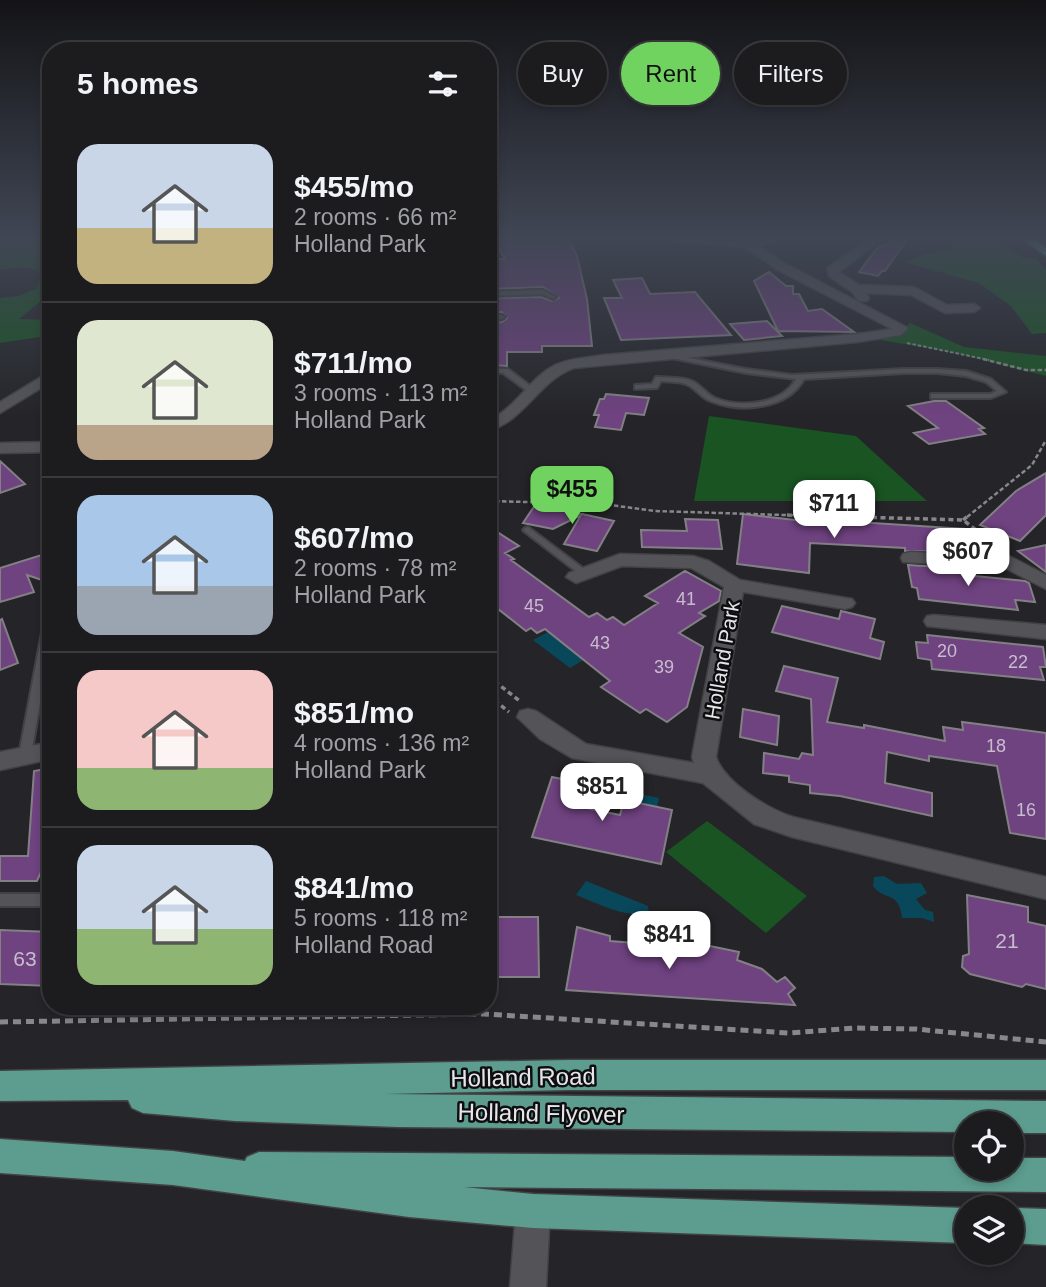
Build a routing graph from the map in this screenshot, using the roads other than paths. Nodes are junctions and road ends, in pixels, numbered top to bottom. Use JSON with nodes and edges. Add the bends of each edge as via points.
{"nodes":[{"id":1,"x":844,"y":297,"type":"edge"},
{"id":2,"x":861,"y":297,"type":"edge"},
{"id":3,"x":924,"y":297,"type":"edge"},
{"id":4,"x":862,"y":306,"type":"junction"},
{"id":5,"x":974,"y":308,"type":"dead end"},
{"id":6,"x":497,"y":317,"type":"edge"},
{"id":7,"x":502,"y":317,"type":"dead end"},
{"id":8,"x":661,"y":354,"type":"junction"},
{"id":9,"x":497,"y":371,"type":"edge"},
{"id":10,"x":801,"y":377,"type":"junction"},
{"id":11,"x":42,"y":382,"type":"edge"},
{"id":12,"x":638,"y":387,"type":"dead end"},
{"id":13,"x":533,"y":391,"type":"junction"},
{"id":14,"x":934,"y":396,"type":"dead end"},
{"id":15,"x":0,"y":408,"type":"edge"},
{"id":16,"x":497,"y":422,"type":"edge"},
{"id":17,"x":42,"y":447,"type":"edge"},
{"id":18,"x":0,"y":448,"type":"edge"},
{"id":19,"x":528,"y":530,"type":"dead end"},
{"id":20,"x":909,"y":558,"type":"dead end"},
{"id":21,"x":581,"y":575,"type":"joint"},
{"id":22,"x":1046,"y":583,"type":"edge"},
{"id":23,"x":734,"y":585,"type":"junction"},
{"id":24,"x":845,"y":603,"type":"dead end"},
{"id":25,"x":934,"y":621,"type":"dead end"},
{"id":26,"x":1046,"y":632,"type":"edge"},
{"id":27,"x":42,"y":660,"type":"edge"},
{"id":28,"x":528,"y":717,"type":"dead end"},
{"id":29,"x":42,"y":752,"type":"edge"},
{"id":30,"x":25,"y":755,"type":"junction"},
{"id":31,"x":0,"y":761,"type":"edge"},
{"id":32,"x":710,"y":775,"type":"junction"},
{"id":33,"x":1046,"y":888,"type":"edge"},
{"id":34,"x":0,"y":900,"type":"edge"},
{"id":35,"x":42,"y":900,"type":"edge"},
{"id":36,"x":1046,"y":1075,"type":"edge"},
{"id":37,"x":0,"y":1086,"type":"edge"},
{"id":38,"x":36,"y":1087,"type":"junction"},
{"id":39,"x":1046,"y":1117,"type":"edge"},
{"id":40,"x":0,"y":1156,"type":"edge"},
{"id":41,"x":173,"y":1168,"type":"junction"},
{"id":42,"x":1046,"y":1175,"type":"edge"},
{"id":43,"x":533,"y":1211,"type":"junction"},
{"id":44,"x":954,"y":1225,"type":"edge"},
{"id":45,"x":1024,"y":1226,"type":"edge"},
{"id":46,"x":1046,"y":1227,"type":"edge"},
{"id":47,"x":528,"y":1287,"type":"edge"}],
"edges":[{"from":1,"to":4,"type":"street"},
{"from":2,"to":4,"type":"street"},
{"from":3,"to":5,"type":"street","via":[[945,309]]},
{"from":4,"to":8,"type":"street","via":[[901,328],[871,336]]},
{"from":6,"to":7,"type":"lane"},
{"from":8,"to":10,"type":"lane"},
{"from":8,"to":13,"type":"street","via":[[556,369]]},
{"from":9,"to":13,"type":"lane","via":[[505,371]]},
{"from":10,"to":12,"type":"lane","via":[[789,394],[750,404],[713,400],[685,382],[659,379],[654,386]]},
{"from":10,"to":14,"type":"lane","via":[[941,372],[991,381],[1001,389],[991,396]]},
{"from":11,"to":15,"type":"street"},
{"from":13,"to":16,"type":"street","via":[[510,416]]},
{"from":17,"to":18,"type":"street"},
{"from":19,"to":21,"type":"lane"},
{"from":20,"to":22,"type":"street","via":[[1001,561]]},
{"from":21,"to":23,"type":"street","name":"Holland Park","via":[[620,560],[693,562]]},
{"from":23,"to":24,"type":"street"},
{"from":23,"to":32,"type":"street","name":"Holland Park","via":[[705,757]]},
{"from":25,"to":26,"type":"street"},
{"from":27,"to":30,"type":"lane"},
{"from":28,"to":32,"type":"street","via":[[572,749],[589,755]]},
{"from":29,"to":30,"type":"street"},
{"from":30,"to":31,"type":"street"},
{"from":32,"to":33,"type":"street","via":[[777,823]]},
{"from":34,"to":35,"type":"lane"},
{"from":36,"to":38,"type":"main road","name":"Holland Road","via":[[568,1075]]},
{"from":37,"to":38,"type":"main road","name":"Holland Road"},
{"from":38,"to":39,"type":"main road","name":"Holland Flyover","via":[[235,1105],[398,1111]]},
{"from":40,"to":41,"type":"main road"},
{"from":41,"to":42,"type":"main road"},
{"from":41,"to":43,"type":"main road","via":[[409,1200]]},
{"from":43,"to":44,"type":"main road"},
{"from":43,"to":47,"type":"street"},
{"from":45,"to":46,"type":"main road"}]}
